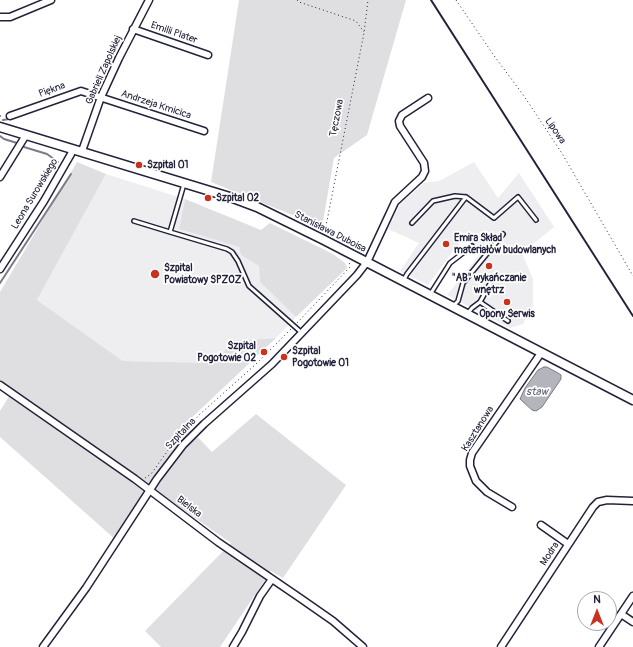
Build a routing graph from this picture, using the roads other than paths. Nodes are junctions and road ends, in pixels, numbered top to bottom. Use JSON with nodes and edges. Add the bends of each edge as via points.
{"nodes":[{"id":1,"x":51,"y":0,"type":"edge"},
{"id":2,"x":149,"y":0,"type":"edge"},
{"id":3,"x":0,"y":17,"type":"edge"},
{"id":4,"x":134,"y":29,"type":"junction"},
{"id":5,"x":208,"y":55,"type":"dead end"},
{"id":6,"x":101,"y":97,"type":"junction"},
{"id":7,"x":428,"y":98,"type":"dead end"},
{"id":8,"x":10,"y":116,"type":"dead end"},
{"id":9,"x":0,"y":127,"type":"edge"},
{"id":10,"x":204,"y":131,"type":"dead end"},
{"id":11,"x":26,"y":135,"type":"junction"},
{"id":12,"x":73,"y":148,"type":"junction"},
{"id":13,"x":82,"y":151,"type":"junction"},
{"id":14,"x":0,"y":177,"type":"edge"},
{"id":15,"x":184,"y":183,"type":"junction"},
{"id":16,"x":466,"y":197,"type":"junction"},
{"id":17,"x":536,"y":220,"type":"dead end"},
{"id":18,"x":134,"y":221,"type":"dead end"},
{"id":19,"x":412,"y":223,"type":"dead end"},
{"id":20,"x":170,"y":232,"type":"junction"},
{"id":21,"x":503,"y":234,"type":"dead end"},
{"id":22,"x":472,"y":246,"type":"dead end"},
{"id":23,"x":367,"y":262,"type":"junction"},
{"id":24,"x":0,"y":269,"type":"edge"},
{"id":25,"x":403,"y":281,"type":"junction"},
{"id":26,"x":492,"y":282,"type":"dead end"},
{"id":27,"x":430,"y":295,"type":"junction"},
{"id":28,"x":480,"y":302,"type":"junction"},
{"id":29,"x":453,"y":307,"type":"junction"},
{"id":30,"x":467,"y":314,"type":"junction"},
{"id":31,"x":508,"y":321,"type":"dead end"},
{"id":32,"x":302,"y":333,"type":"junction"},
{"id":33,"x":541,"y":353,"type":"junction"},
{"id":34,"x":0,"y":385,"type":"edge"},
{"id":35,"x":633,"y":400,"type":"edge"},
{"id":36,"x":150,"y":490,"type":"junction"},
{"id":37,"x":633,"y":501,"type":"edge"},
{"id":38,"x":512,"y":507,"type":"dead end"},
{"id":39,"x":541,"y":525,"type":"dead end"},
{"id":40,"x":568,"y":544,"type":"junction"},
{"id":41,"x":272,"y":579,"type":"junction"},
{"id":42,"x":633,"y":596,"type":"edge"},
{"id":43,"x":621,"y":614,"type":"junction"},
{"id":44,"x":633,"y":622,"type":"edge"},
{"id":45,"x":42,"y":647,"type":"edge"},
{"id":46,"x":233,"y":647,"type":"edge"},
{"id":47,"x":363,"y":647,"type":"edge"},
{"id":48,"x":501,"y":647,"type":"edge"},
{"id":49,"x":599,"y":647,"type":"edge"}],
"edges":[{"from":1,"to":3,"type":"street","via":[[10,17]]},
{"from":2,"to":4,"type":"street","name":"Gabrieli Zapolskiej"},
{"from":4,"to":5,"type":"street","name":"Emilii Plater"},
{"from":4,"to":6,"type":"street","name":"Gabrieli Zapolskiej"},
{"from":6,"to":8,"type":"street","name":"Piękna","via":[[81,91]]},
{"from":6,"to":10,"type":"street","name":"Andrzeja Kmicica"},
{"from":6,"to":13,"type":"street","name":"Gabrieli Zapolskiej"},
{"from":7,"to":23,"type":"street","via":[[402,116],[399,121],[424,163],[425,171],[422,177],[395,202]]},
{"from":9,"to":11,"type":"street","name":"Stanisława Duboisa"},
{"from":11,"to":12,"type":"street","name":"Stanisława Duboisa"},
{"from":11,"to":14,"type":"street"},
{"from":12,"to":13,"type":"street","name":"Stanisława Duboisa"},
{"from":12,"to":24,"type":"street","name":"Leona Surowskiego","via":[[44,201]]},
{"from":13,"to":15,"type":"street","name":"Stanisława Duboisa"},
{"from":15,"to":20,"type":"lane"},
{"from":15,"to":23,"type":"street","name":"Stanisława Duboisa","via":[[257,207]]},
{"from":16,"to":17,"type":"lane","via":[[494,218],[518,197]]},
{"from":16,"to":19,"type":"lane","via":[[455,196],[433,201]]},
{"from":16,"to":25,"type":"lane"},
{"from":18,"to":20,"type":"lane"},
{"from":20,"to":32,"type":"lane","via":[[232,252],[249,286]]},
{"from":21,"to":29,"type":"lane","via":[[463,283],[458,301]]},
{"from":22,"to":27,"type":"lane","via":[[450,263]]},
{"from":23,"to":25,"type":"street","name":"Stanisława Duboisa"},
{"from":23,"to":32,"type":"street","name":"Szpitalna"},
{"from":25,"to":27,"type":"street","name":"Stanisława Duboisa"},
{"from":26,"to":28,"type":"lane"},
{"from":27,"to":29,"type":"street","name":"Stanisława Duboisa"},
{"from":28,"to":30,"type":"lane"},
{"from":28,"to":31,"type":"lane"},
{"from":29,"to":30,"type":"street","name":"Stanisława Duboisa"},
{"from":30,"to":33,"type":"street","name":"Stanisława Duboisa"},
{"from":32,"to":36,"type":"street","name":"Szpitalna","via":[[272,364],[193,434],[168,463]]},
{"from":33,"to":35,"type":"street","name":"Stanisława Duboisa"},
{"from":33,"to":38,"type":"street","name":"Kasztanowa","via":[[472,453],[470,460],[476,481],[487,492]]},
{"from":34,"to":36,"type":"street","name":"Bielska"},
{"from":36,"to":41,"type":"street","name":"Bielska"},
{"from":36,"to":45,"type":"street","name":"Szpitalna","via":[[86,588]]},
{"from":37,"to":40,"type":"street","name":"Modra","via":[[598,502],[588,512]]},
{"from":39,"to":40,"type":"street"},
{"from":40,"to":48,"type":"street","name":"Modra"},
{"from":41,"to":46,"type":"street"},
{"from":41,"to":47,"type":"street","name":"Bielska","via":[[333,622]]},
{"from":42,"to":43,"type":"street"},
{"from":43,"to":44,"type":"street"},
{"from":43,"to":49,"type":"street"}]}
